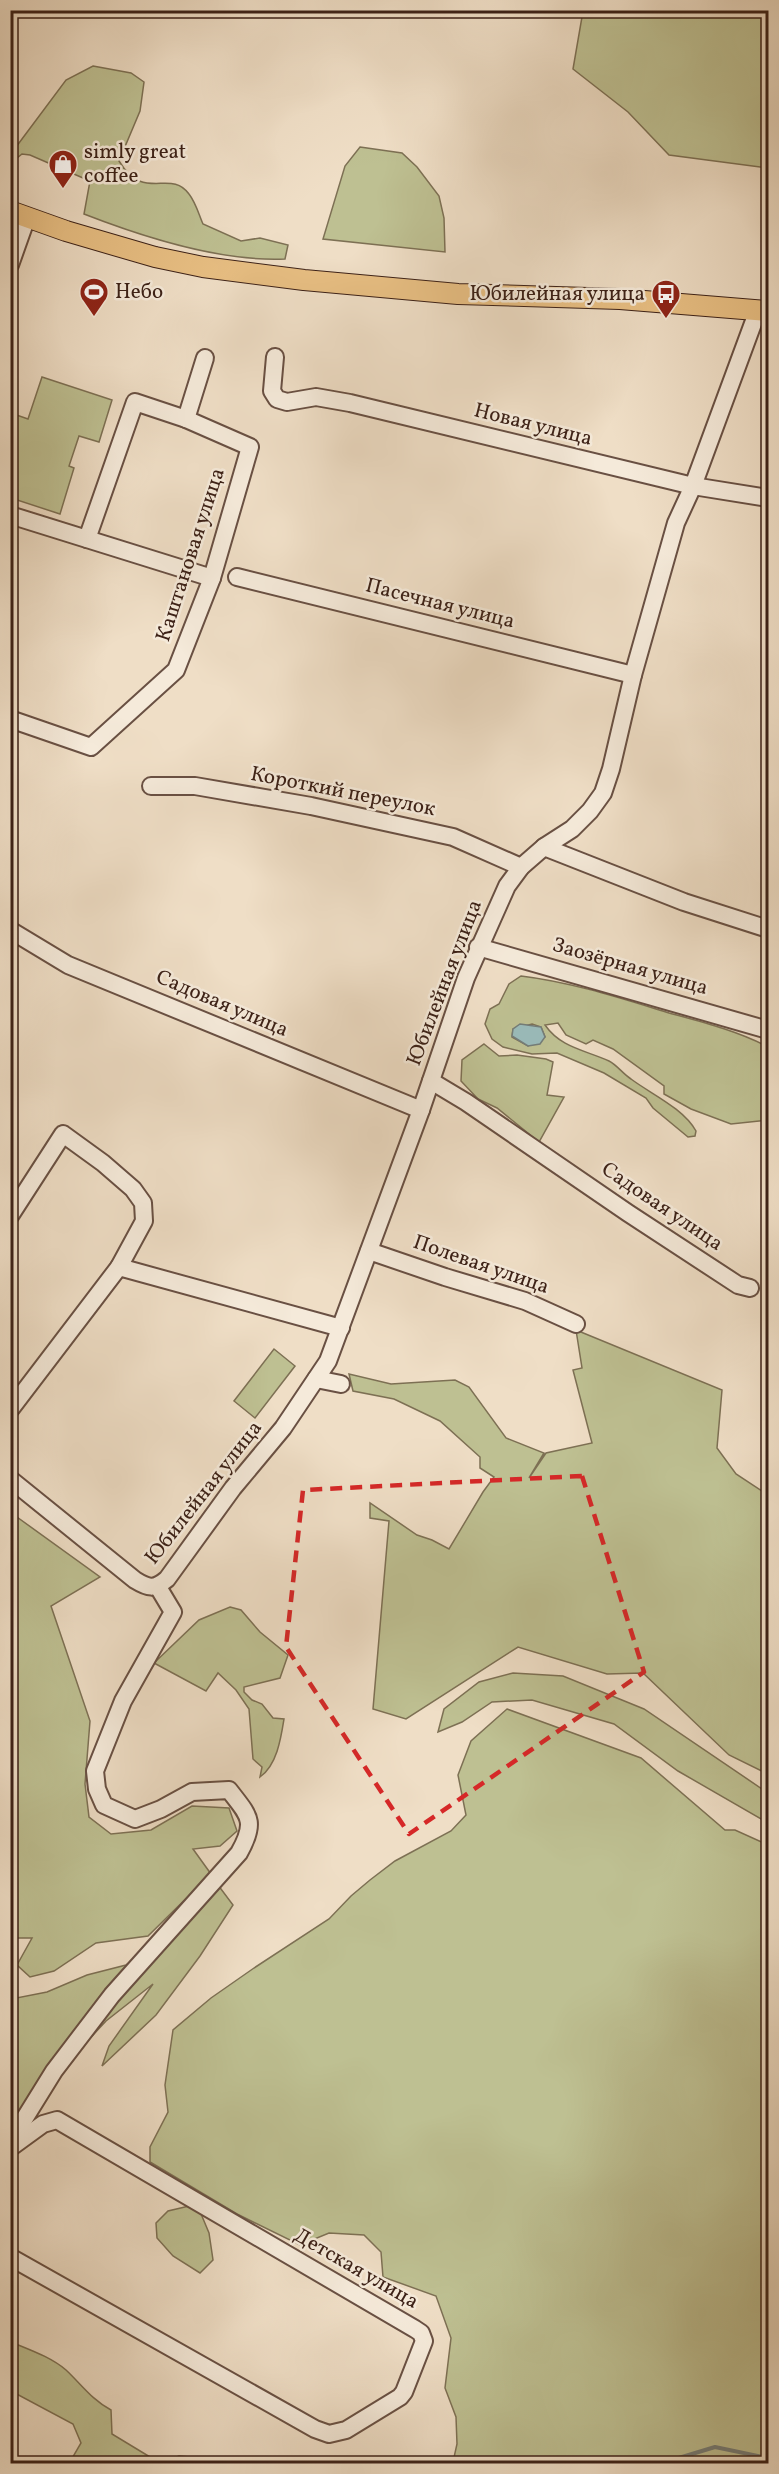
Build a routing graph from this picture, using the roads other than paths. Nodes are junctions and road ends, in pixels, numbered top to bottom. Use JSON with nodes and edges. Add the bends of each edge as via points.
{"nodes":[{"id":1,"x":19,"y":214,"type":"edge"},
{"id":2,"x":10,"y":265,"type":"edge"},
{"id":3,"x":763,"y":311,"type":"edge"},
{"id":4,"x":275,"y":357,"type":"dead end"},
{"id":5,"x":205,"y":358,"type":"dead end"},
{"id":6,"x":186,"y":420,"type":"junction"},
{"id":7,"x":693,"y":486,"type":"junction"},
{"id":8,"x":768,"y":498,"type":"edge"},
{"id":9,"x":10,"y":516,"type":"edge"},
{"id":10,"x":87,"y":539,"type":"junction"},
{"id":11,"x":237,"y":577,"type":"dead end"},
{"id":12,"x":212,"y":578,"type":"junction"},
{"id":13,"x":633,"y":675,"type":"junction"},
{"id":14,"x":10,"y":719,"type":"edge"},
{"id":15,"x":151,"y":786,"type":"dead end"},
{"id":16,"x":544,"y":847,"type":"junction"},
{"id":17,"x":521,"y":867,"type":"junction"},
{"id":18,"x":768,"y":929,"type":"edge"},
{"id":19,"x":10,"y":930,"type":"edge"},
{"id":20,"x":478,"y":947,"type":"junction"},
{"id":21,"x":768,"y":1030,"type":"edge"},
{"id":22,"x":431,"y":1081,"type":"junction"},
{"id":23,"x":422,"y":1110,"type":"junction"},
{"id":24,"x":10,"y":1216,"type":"edge"},
{"id":25,"x":369,"y":1251,"type":"junction"},
{"id":26,"x":119,"y":1266,"type":"junction"},
{"id":27,"x":750,"y":1288,"type":"dead end"},
{"id":28,"x":576,"y":1324,"type":"dead end"},
{"id":29,"x":341,"y":1328,"type":"junction"},
{"id":30,"x":316,"y":1379,"type":"junction"},
{"id":31,"x":341,"y":1384,"type":"dead end"},
{"id":32,"x":10,"y":1410,"type":"edge"},
{"id":33,"x":10,"y":1479,"type":"edge"},
{"id":34,"x":158,"y":1587,"type":"junction"},
{"id":35,"x":10,"y":2142,"type":"edge"},
{"id":36,"x":10,"y":2148,"type":"edge"},
{"id":37,"x":10,"y":2257,"type":"edge"}],
"edges":[{"from":1,"to":2,"type":"street"},
{"from":1,"to":3,"type":"main road","via":[[155,257],[203,267],[458,294],[620,299]]},
{"from":3,"to":7,"type":"street","name":"Юбилейная улица"},
{"from":4,"to":7,"type":"street","name":"Новая улица","via":[[272,391],[277,399],[287,402],[316,397],[350,403]]},
{"from":5,"to":6,"type":"street"},
{"from":6,"to":10,"type":"street","via":[[135,402]]},
{"from":6,"to":12,"type":"street","name":"Каштановая улица","via":[[250,447]]},
{"from":7,"to":8,"type":"street","name":"Новая улица"},
{"from":7,"to":13,"type":"street","name":"Юбилейная улица","via":[[676,523]]},
{"from":9,"to":10,"type":"street"},
{"from":10,"to":12,"type":"street"},
{"from":11,"to":13,"type":"street","name":"Пасечная улица"},
{"from":12,"to":14,"type":"street","name":"Каштановая улица","via":[[176,670],[91,747]]},
{"from":13,"to":16,"type":"street","name":"Юбилейная улица","via":[[603,793],[572,829]]},
{"from":15,"to":17,"type":"street","name":"Короткий переулок","via":[[195,786],[453,837]]},
{"from":16,"to":17,"type":"street","name":"Юбилейная улица"},
{"from":16,"to":18,"type":"street","via":[[684,902]]},
{"from":17,"to":20,"type":"street","name":"Юбилейная улица","via":[[507,886]]},
{"from":19,"to":23,"type":"street","name":"Садовая улица","via":[[68,964]]},
{"from":20,"to":21,"type":"street","name":"Заозёрная улица"},
{"from":20,"to":22,"type":"street","name":"Юбилейная улица"},
{"from":22,"to":23,"type":"street","name":"Юбилейная улица"},
{"from":22,"to":27,"type":"street","name":"Садовая улица","via":[[728,1279]]},
{"from":23,"to":25,"type":"street","name":"Юбилейная улица"},
{"from":24,"to":26,"type":"street","via":[[63,1134],[103,1163],[143,1203],[144,1221]]},
{"from":25,"to":28,"type":"street","name":"Полевая улица","via":[[525,1301]]},
{"from":25,"to":29,"type":"street","name":"Юбилейная улица"},
{"from":26,"to":29,"type":"street"},
{"from":26,"to":32,"type":"street"},
{"from":29,"to":30,"type":"street","name":"Юбилейная улица"},
{"from":30,"to":31,"type":"street"},
{"from":30,"to":34,"type":"street","name":"Юбилейная улица","via":[[283,1428],[232,1488],[167,1580]]},
{"from":33,"to":34,"type":"street","name":"Юбилейная улица","via":[[135,1580],[147,1588]]},
{"from":34,"to":35,"type":"street","via":[[173,1612],[123,1701],[95,1770],[97,1789],[104,1804],[135,1820],[192,1792],[229,1790],[248,1815],[250,1834],[239,1853],[112,1995],[54,2070]]},
{"from":36,"to":37,"type":"street","name":"Детская улица","via":[[43,2124],[57,2120],[421,2333],[424,2340],[400,2397],[346,2430],[329,2434]]}]}
